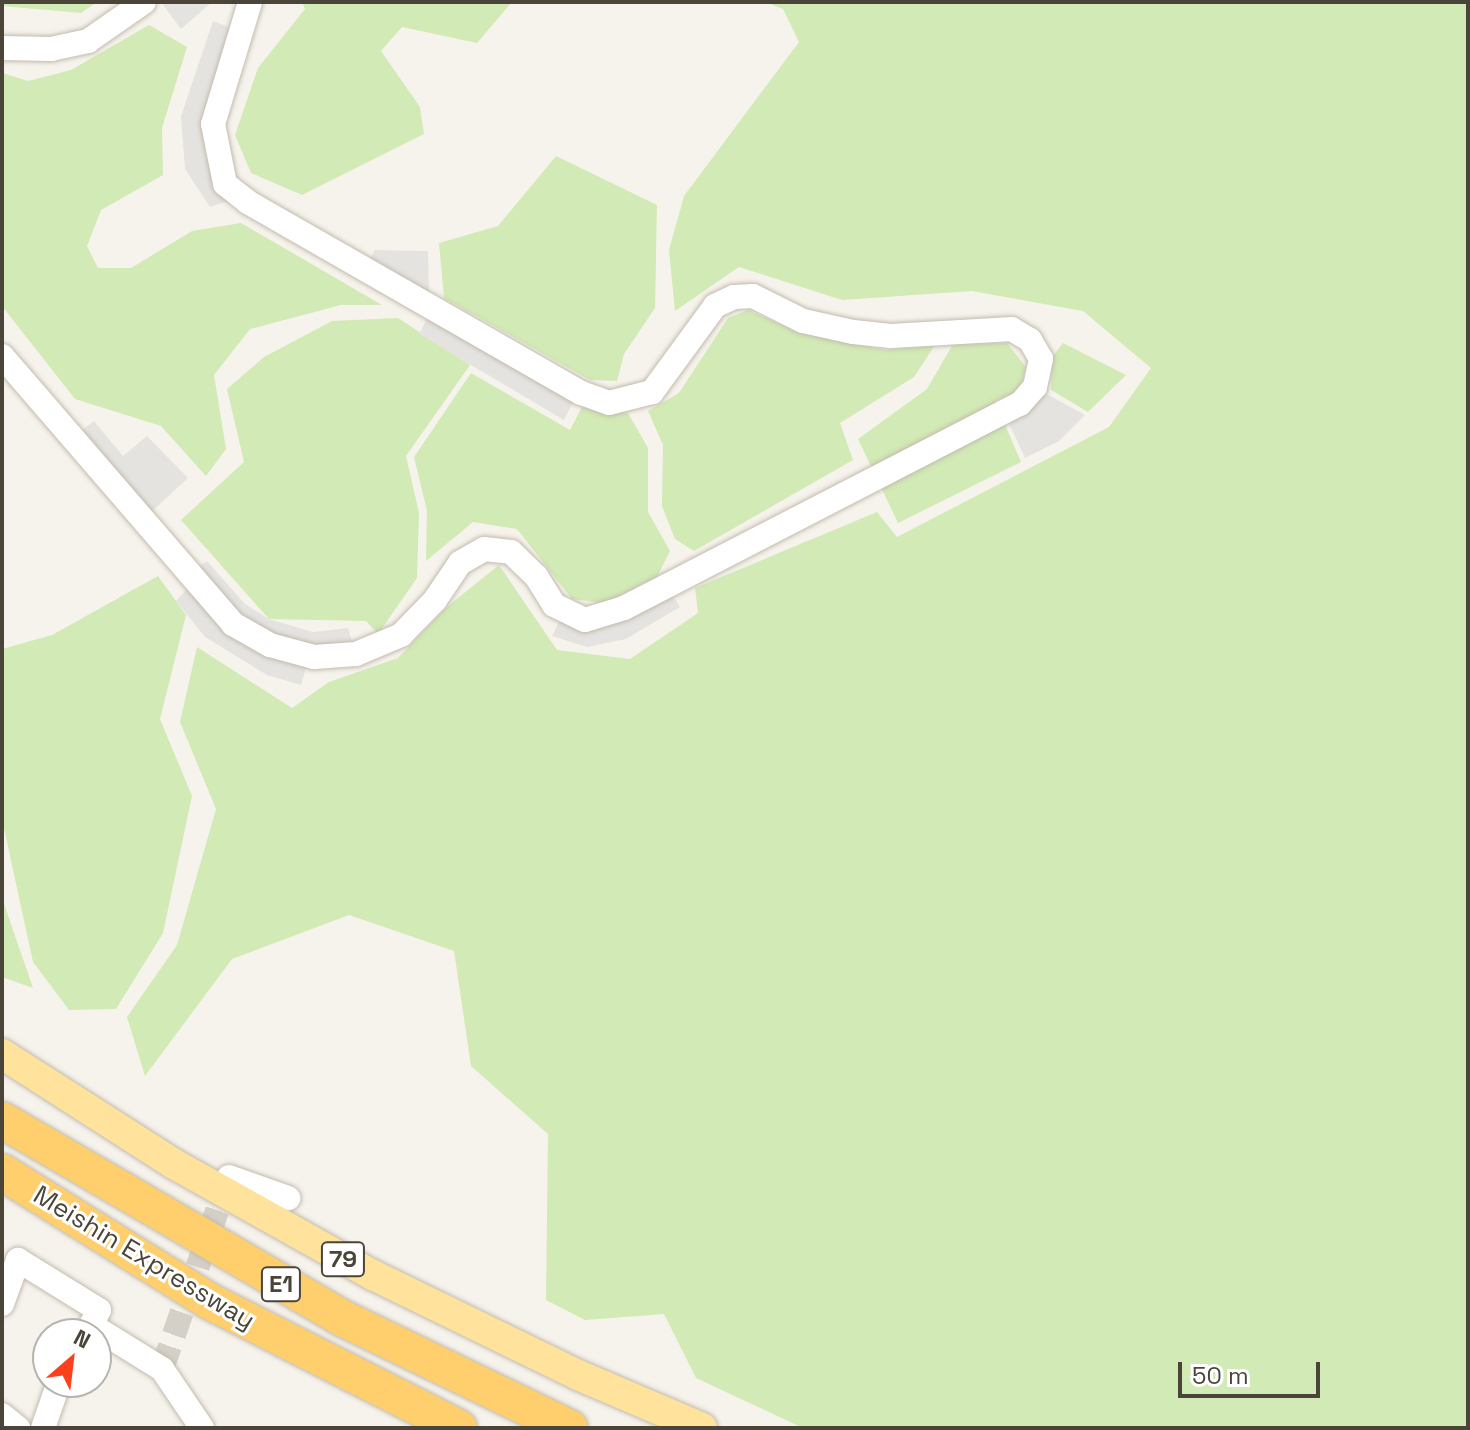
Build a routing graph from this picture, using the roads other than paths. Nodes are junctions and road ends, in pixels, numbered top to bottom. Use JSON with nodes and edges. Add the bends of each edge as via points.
{"nodes":[{"id":1,"x":144,"y":2,"type":"edge"},
{"id":2,"x":250,"y":2,"type":"edge"},
{"id":3,"x":2,"y":48,"type":"edge"},
{"id":4,"x":2,"y":356,"type":"edge"},
{"id":5,"x":2,"y":1054,"type":"edge"},
{"id":6,"x":2,"y":1120,"type":"edge"},
{"id":7,"x":2,"y":1172,"type":"edge"},
{"id":8,"x":229,"y":1177,"type":"dead end"},
{"id":9,"x":2,"y":1190,"type":"edge"},
{"id":10,"x":288,"y":1198,"type":"dead end"},
{"id":11,"x":209,"y":1301,"type":"junction"},
{"id":12,"x":2,"y":1304,"type":"edge"},
{"id":13,"x":95,"y":1318,"type":"edge"},
{"id":14,"x":112,"y":1343,"type":"edge"},
{"id":15,"x":53,"y":1398,"type":"edge"},
{"id":16,"x":2,"y":1415,"type":"edge"},
{"id":17,"x":199,"y":1426,"type":"edge"},
{"id":18,"x":18,"y":1428,"type":"edge"},
{"id":19,"x":43,"y":1428,"type":"edge"},
{"id":20,"x":459,"y":1428,"type":"edge"},
{"id":21,"x":570,"y":1428,"type":"edge"},
{"id":22,"x":702,"y":1428,"type":"edge"}],
"edges":[{"from":1,"to":3,"type":"street","via":[[88,41],[51,49]]},
{"from":2,"to":4,"type":"street","via":[[213,124],[225,184],[581,393],[609,403],[652,392],[715,306],[753,296],[803,321],[853,332],[891,336],[1012,329],[1030,340],[1041,359],[1035,387],[1020,404],[624,608],[585,620],[554,605],[536,576],[511,552],[484,549],[460,563],[435,600],[401,635],[356,654],[314,657],[270,645],[233,624]]},
{"from":5,"to":22,"type":"main road","number":"79","via":[[174,1164],[373,1275],[578,1375]]},
{"from":6,"to":21,"type":"highway","name":"Meishin Expressway","number":"E1","via":[[340,1317]]},
{"from":7,"to":11,"type":"highway","name":"Meishin Expressway","number":"E1"},
{"from":8,"to":10,"type":"street"},
{"from":9,"to":11,"type":"highway","via":[[81,1240]]},
{"from":11,"to":20,"type":"highway","name":"Meishin Expressway","number":"E1"},
{"from":12,"to":13,"type":"street","via":[[18,1260],[99,1310]]},
{"from":14,"to":17,"type":"street","via":[[162,1369]]},
{"from":15,"to":19,"type":"street"},
{"from":16,"to":18,"type":"street"}]}
